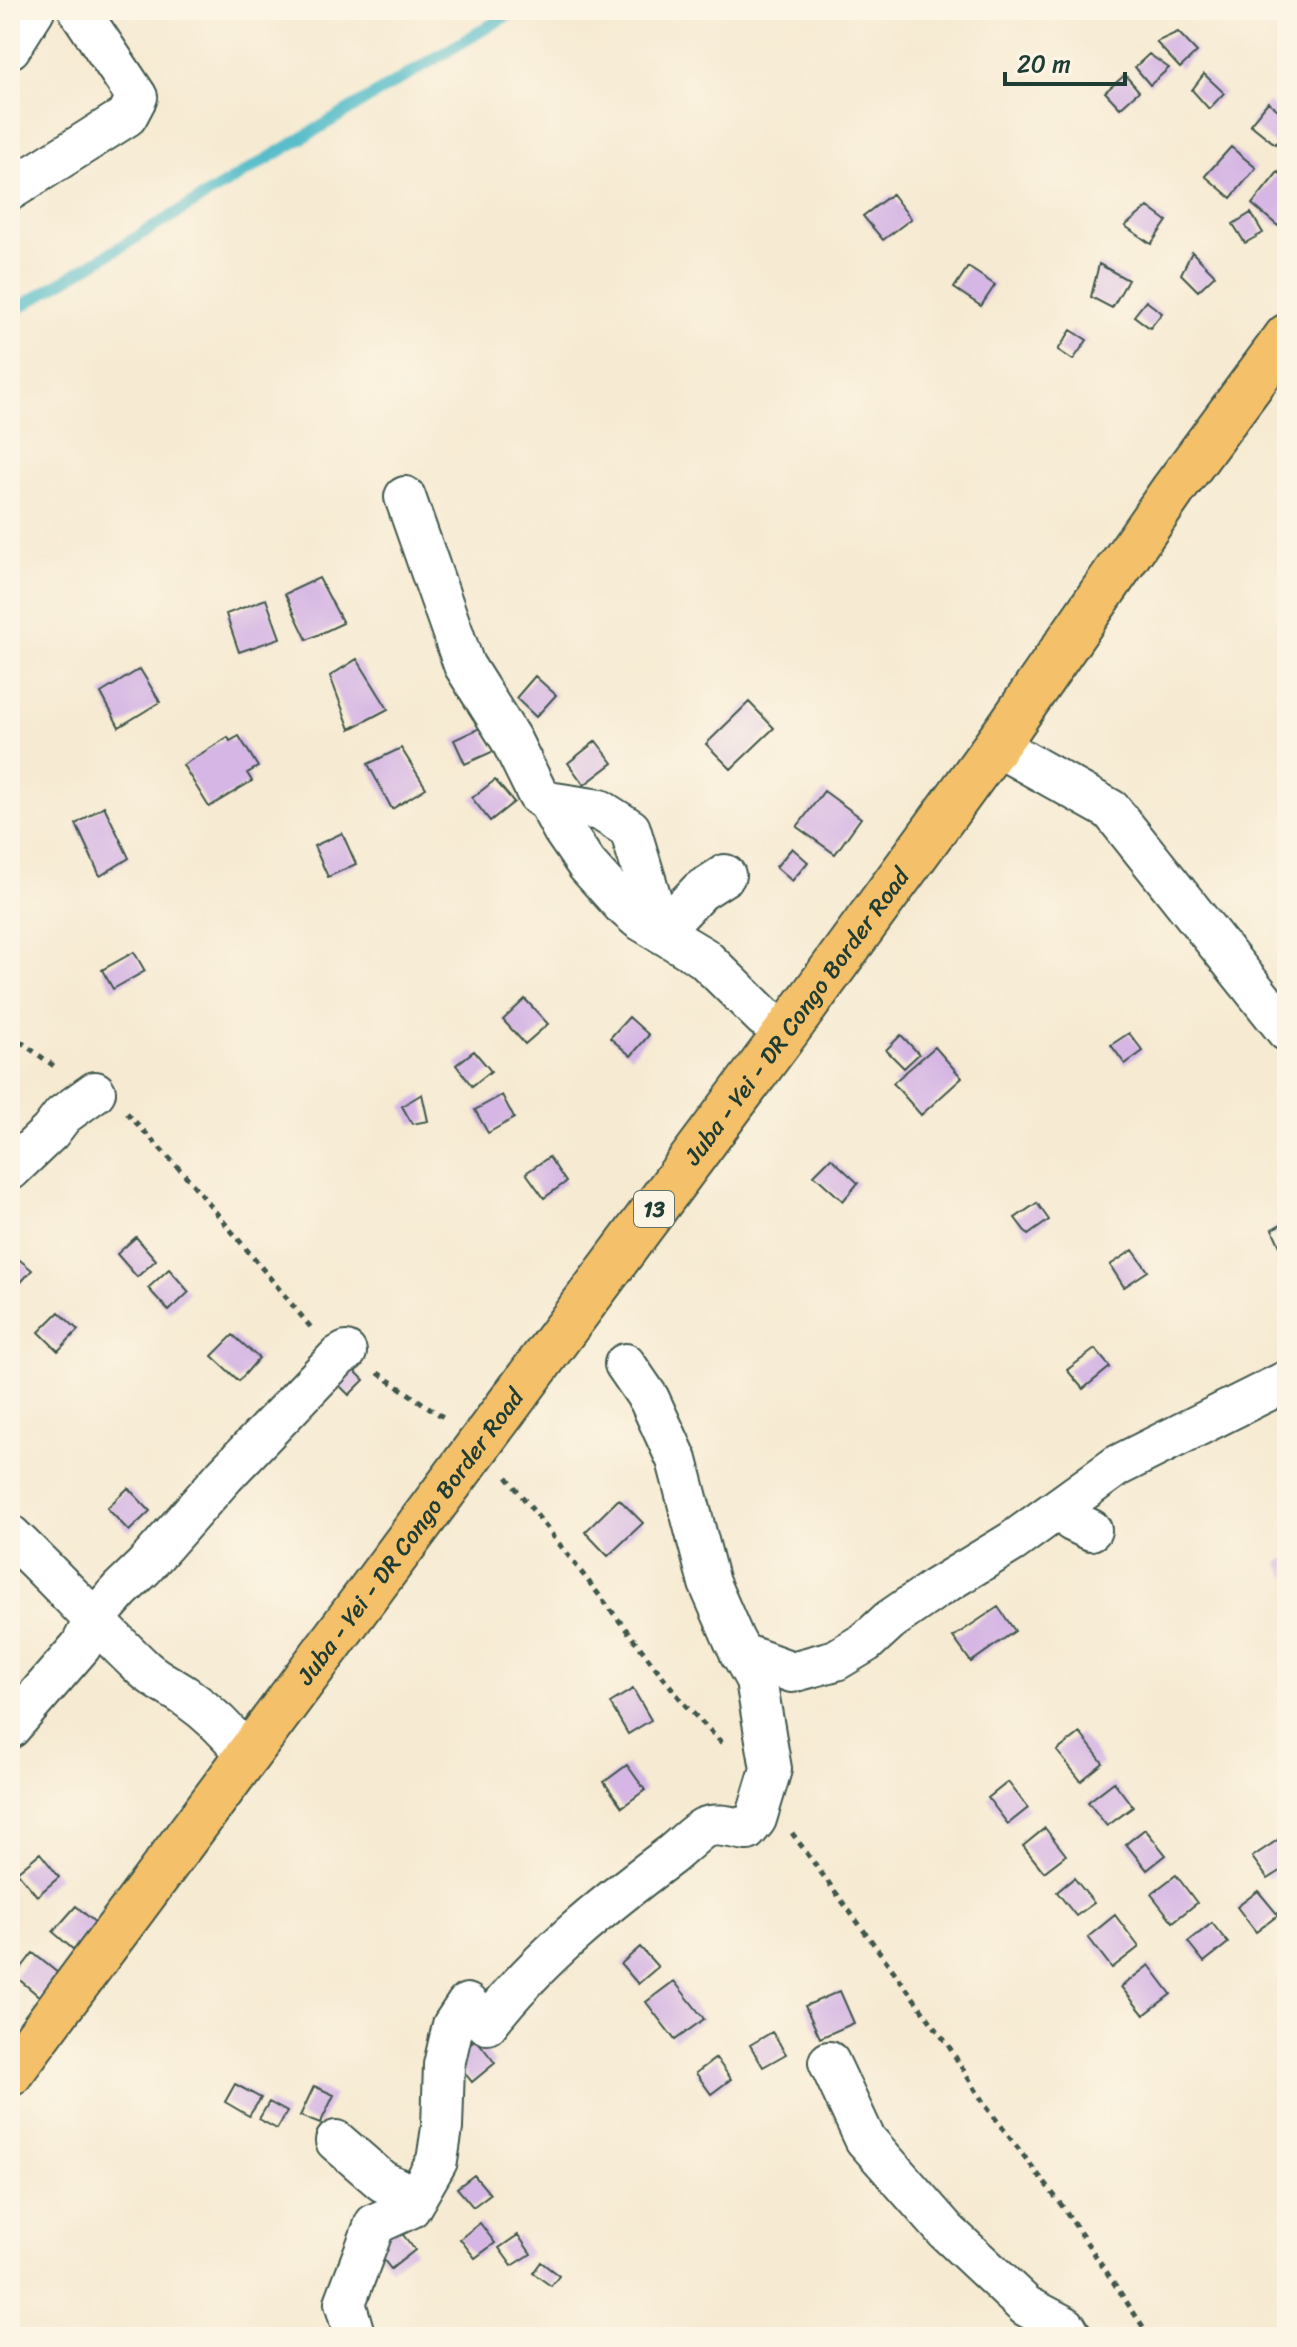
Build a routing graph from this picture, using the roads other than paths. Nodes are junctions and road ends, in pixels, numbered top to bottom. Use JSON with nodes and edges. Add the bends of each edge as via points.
{"nodes":[{"id":1,"x":34,"y":10,"type":"edge"},
{"id":2,"x":79,"y":10,"type":"edge"},
{"id":3,"x":10,"y":48,"type":"edge"},
{"id":4,"x":10,"y":190,"type":"edge"},
{"id":5,"x":1287,"y":336,"type":"edge"},
{"id":6,"x":405,"y":497,"type":"dead end"},
{"id":7,"x":995,"y":745,"type":"junction"},
{"id":8,"x":548,"y":802,"type":"junction"},
{"id":9,"x":725,"y":875,"type":"dead end"},
{"id":10,"x":661,"y":932,"type":"junction"},
{"id":11,"x":787,"y":1031,"type":"junction"},
{"id":12,"x":1287,"y":1031,"type":"edge"},
{"id":13,"x":95,"y":1092,"type":"road end"},
{"id":14,"x":10,"y":1170,"type":"edge"},
{"id":15,"x":346,"y":1352,"type":"road end"},
{"id":16,"x":625,"y":1364,"type":"dead end"},
{"id":17,"x":1287,"y":1381,"type":"edge"},
{"id":18,"x":10,"y":1535,"type":"edge"},
{"id":19,"x":94,"y":1620,"type":"junction"},
{"id":20,"x":740,"y":1653,"type":"junction"},
{"id":21,"x":812,"y":1666,"type":"junction"},
{"id":22,"x":759,"y":1706,"type":"junction"},
{"id":23,"x":10,"y":1728,"type":"edge"},
{"id":24,"x":247,"y":1755,"type":"junction"},
{"id":25,"x":829,"y":2062,"type":"dead end"},
{"id":26,"x":10,"y":2074,"type":"edge"},
{"id":27,"x":336,"y":2141,"type":"dead end"},
{"id":28,"x":416,"y":2198,"type":"junction"},
{"id":29,"x":355,"y":2337,"type":"edge"},
{"id":30,"x":1072,"y":2337,"type":"edge"}],
"edges":[{"from":1,"to":3,"type":"street"},
{"from":2,"to":4,"type":"street","via":[[137,97],[127,116]]},
{"from":5,"to":7,"type":"main road","name":"Juba - Yei - DR Congo Border Road","number":"13"},
{"from":6,"to":8,"type":"street","via":[[464,665],[538,795]]},
{"from":7,"to":11,"type":"main road","name":"Juba - Yei - DR Congo Border Road","number":"13"},
{"from":7,"to":12,"type":"street","via":[[1111,810]]},
{"from":8,"to":10,"type":"street","via":[[587,865],[623,905]]},
{"from":8,"to":10,"type":"street","via":[[600,810],[630,829]]},
{"from":9,"to":10,"type":"street","via":[[700,891]]},
{"from":10,"to":11,"type":"street","via":[[704,958],[764,1017]]},
{"from":11,"to":24,"type":"main road","name":"Juba - Yei - DR Congo Border Road","number":"13"},
{"from":13,"to":14,"type":"street","via":[[63,1115]]},
{"from":15,"to":19,"type":"street","via":[[234,1465]]},
{"from":16,"to":20,"type":"street","via":[[649,1399],[677,1460],[709,1583]]},
{"from":17,"to":21,"type":"street","via":[[1117,1466],[1076,1518],[1012,1542],[935,1589],[866,1642],[836,1660]]},
{"from":18,"to":19,"type":"street"},
{"from":19,"to":23,"type":"street","via":[[81,1646]]},
{"from":19,"to":24,"type":"street","via":[[146,1672],[187,1697]]},
{"from":20,"to":21,"type":"street","via":[[792,1672]]},
{"from":20,"to":22,"type":"street","via":[[756,1680]]},
{"from":21,"to":22,"type":"street","via":[[809,1676],[786,1694]]},
{"from":22,"to":28,"type":"street","via":[[771,1769],[756,1819],[747,1830],[704,1828],[539,1963],[487,2024],[467,2004],[453,2025],[444,2065],[437,2161]]},
{"from":24,"to":26,"type":"main road","name":"Juba - Yei - DR Congo Border Road","number":"13"},
{"from":25,"to":30,"type":"street","via":[[865,2139],[946,2231],[1026,2306],[1066,2327]]},
{"from":27,"to":28,"type":"street","via":[[382,2181]]},
{"from":28,"to":29,"type":"street","via":[[410,2208],[375,2224],[345,2303]]}]}
